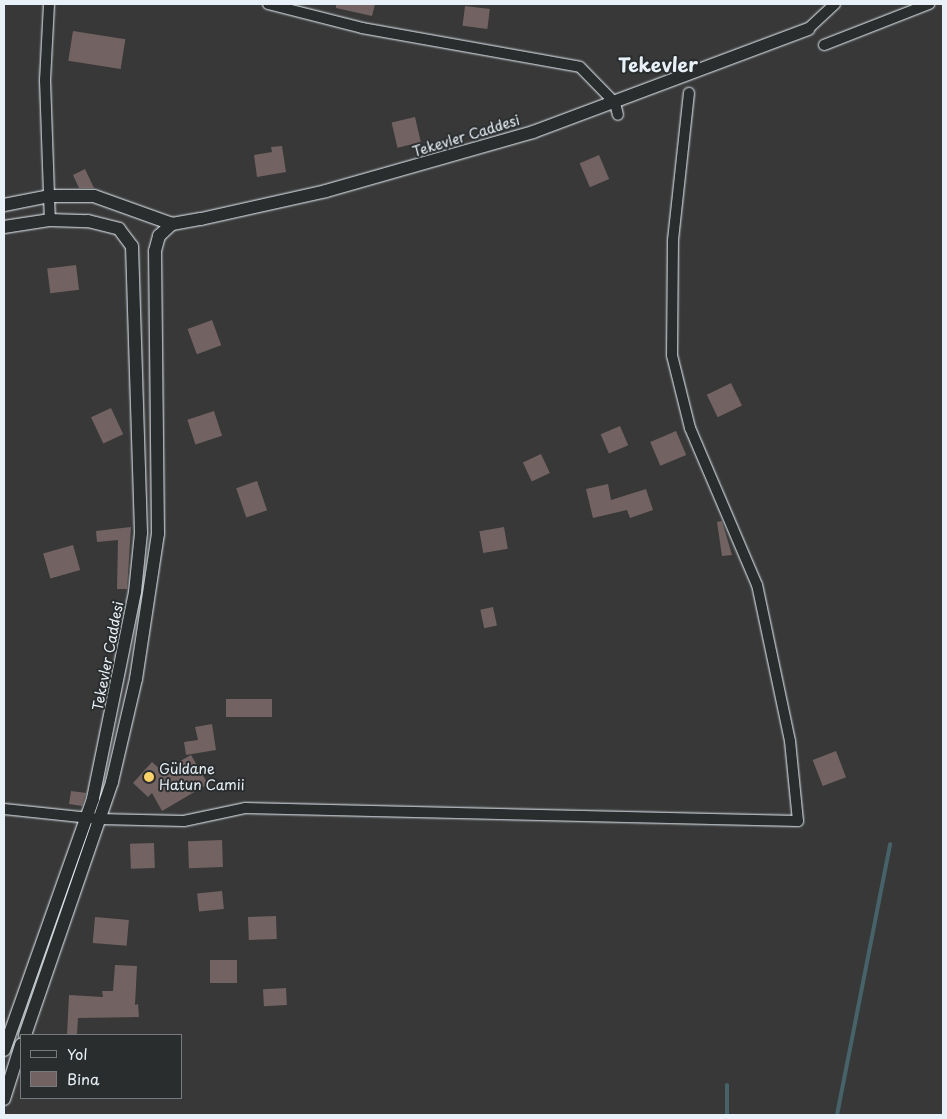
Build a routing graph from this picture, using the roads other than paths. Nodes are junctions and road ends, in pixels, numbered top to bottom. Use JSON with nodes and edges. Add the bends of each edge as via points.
{"nodes":[{"id":1,"x":49,"y":4,"type":"edge"},
{"id":2,"x":268,"y":4,"type":"edge"},
{"id":3,"x":835,"y":4,"type":"edge"},
{"id":4,"x":929,"y":4,"type":"edge"},
{"id":5,"x":808,"y":29,"type":"joint"},
{"id":6,"x":824,"y":45,"type":"dead end"},
{"id":7,"x":689,"y":93,"type":"dead end"},
{"id":8,"x":616,"y":109,"type":"junction"},
{"id":9,"x":50,"y":196,"type":"junction"},
{"id":10,"x":4,"y":205,"type":"edge"},
{"id":11,"x":50,"y":220,"type":"junction"},
{"id":12,"x":172,"y":224,"type":"junction"},
{"id":13,"x":4,"y":227,"type":"edge"},
{"id":14,"x":4,"y":808,"type":"edge"},
{"id":15,"x":93,"y":818,"type":"junction"},
{"id":16,"x":25,"y":1034,"type":"edge"},
{"id":17,"x":20,"y":1048,"type":"edge"},
{"id":18,"x":4,"y":1050,"type":"edge"},
{"id":19,"x":4,"y":1099,"type":"edge"}],
"edges":[{"from":1,"to":9,"type":"street","via":[[45,80]]},
{"from":2,"to":8,"type":"street","via":[[362,28],[580,67]]},
{"from":3,"to":5,"type":"street"},
{"from":4,"to":6,"type":"street"},
{"from":5,"to":8,"type":"street","name":"Tekevler Caddesi"},
{"from":7,"to":15,"type":"street","via":[[674,240],[672,355],[690,428],[756,585],[790,741],[798,821],[245,808],[184,822]]},
{"from":8,"to":12,"type":"street","name":"Tekevler Caddesi","via":[[326,191]]},
{"from":9,"to":10,"type":"street"},
{"from":9,"to":11,"type":"street"},
{"from":9,"to":12,"type":"street","via":[[94,196]]},
{"from":11,"to":13,"type":"street"},
{"from":11,"to":15,"type":"street","name":"Tekevler Caddesi","via":[[88,221],[113,226],[125,235],[134,252],[140,553],[136,592]]},
{"from":12,"to":15,"type":"street","via":[[160,236],[155,251],[157,556],[119,759]]},
{"from":14,"to":15,"type":"street"},
{"from":15,"to":16,"type":"street"},
{"from":15,"to":18,"type":"street","name":"Tekevler Caddesi"},
{"from":17,"to":19,"type":"street"}]}
